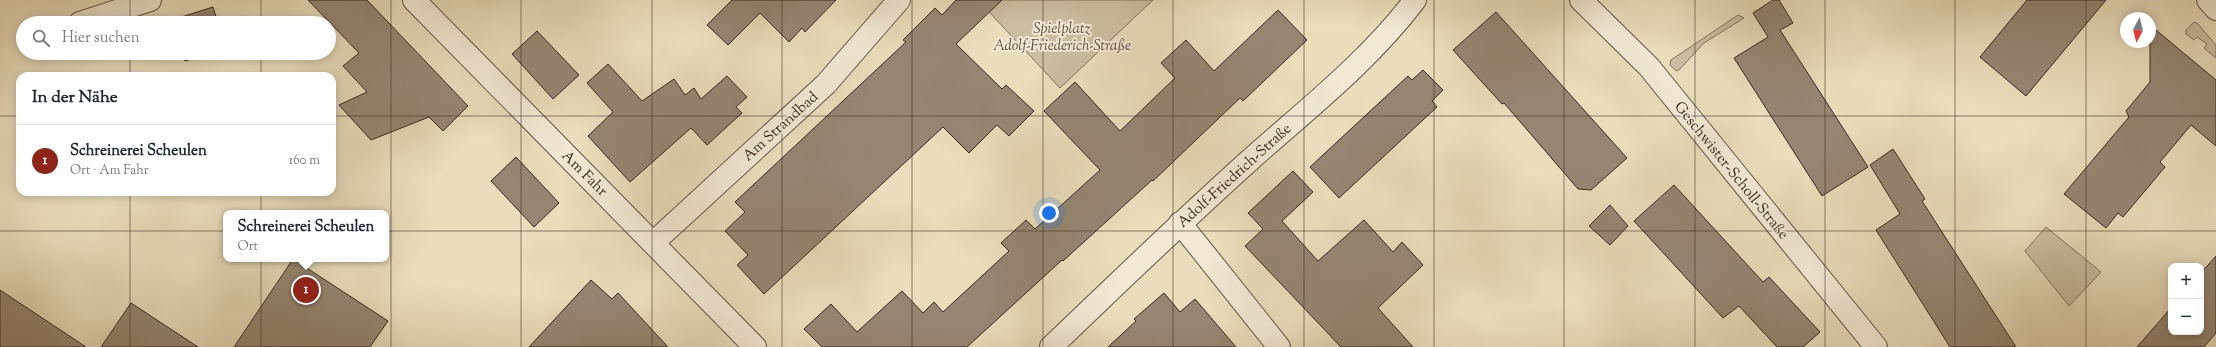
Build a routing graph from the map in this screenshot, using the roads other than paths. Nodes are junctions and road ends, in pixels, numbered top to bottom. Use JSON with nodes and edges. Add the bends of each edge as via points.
{"nodes":[{"id":1,"x":150,"y":0,"type":"edge"},
{"id":2,"x":414,"y":0,"type":"edge"},
{"id":3,"x":899,"y":0,"type":"edge"},
{"id":4,"x":1414,"y":0,"type":"edge"},
{"id":5,"x":1581,"y":0,"type":"edge"},
{"id":6,"x":2208,"y":0,"type":"edge"},
{"id":7,"x":2216,"y":9,"type":"edge"},
{"id":8,"x":101,"y":16,"type":"edge"},
{"id":9,"x":1180,"y":223,"type":"junction"},
{"id":10,"x":653,"y":243,"type":"junction"},
{"id":11,"x":755,"y":347,"type":"edge"},
{"id":12,"x":1051,"y":347,"type":"edge"},
{"id":13,"x":1279,"y":347,"type":"edge"},
{"id":14,"x":1876,"y":347,"type":"edge"}],
"edges":[{"from":1,"to":8,"type":"street"},
{"from":2,"to":10,"type":"street","name":"Am Fahr"},
{"from":3,"to":10,"type":"street","name":"Am Strandbad","via":[[826,84]]},
{"from":4,"to":9,"type":"street","name":"Adolf-Friedrich-Straße","via":[[1398,22],[1358,63]]},
{"from":5,"to":14,"type":"street","name":"Geschwister-Scholl-Straße","via":[[1648,67]]},
{"from":6,"to":7,"type":"street"},
{"from":9,"to":12,"type":"street","name":"Adolf-Friedrich-Straße"},
{"from":9,"to":13,"type":"street"},
{"from":10,"to":11,"type":"street","name":"Am Fahr"}]}
